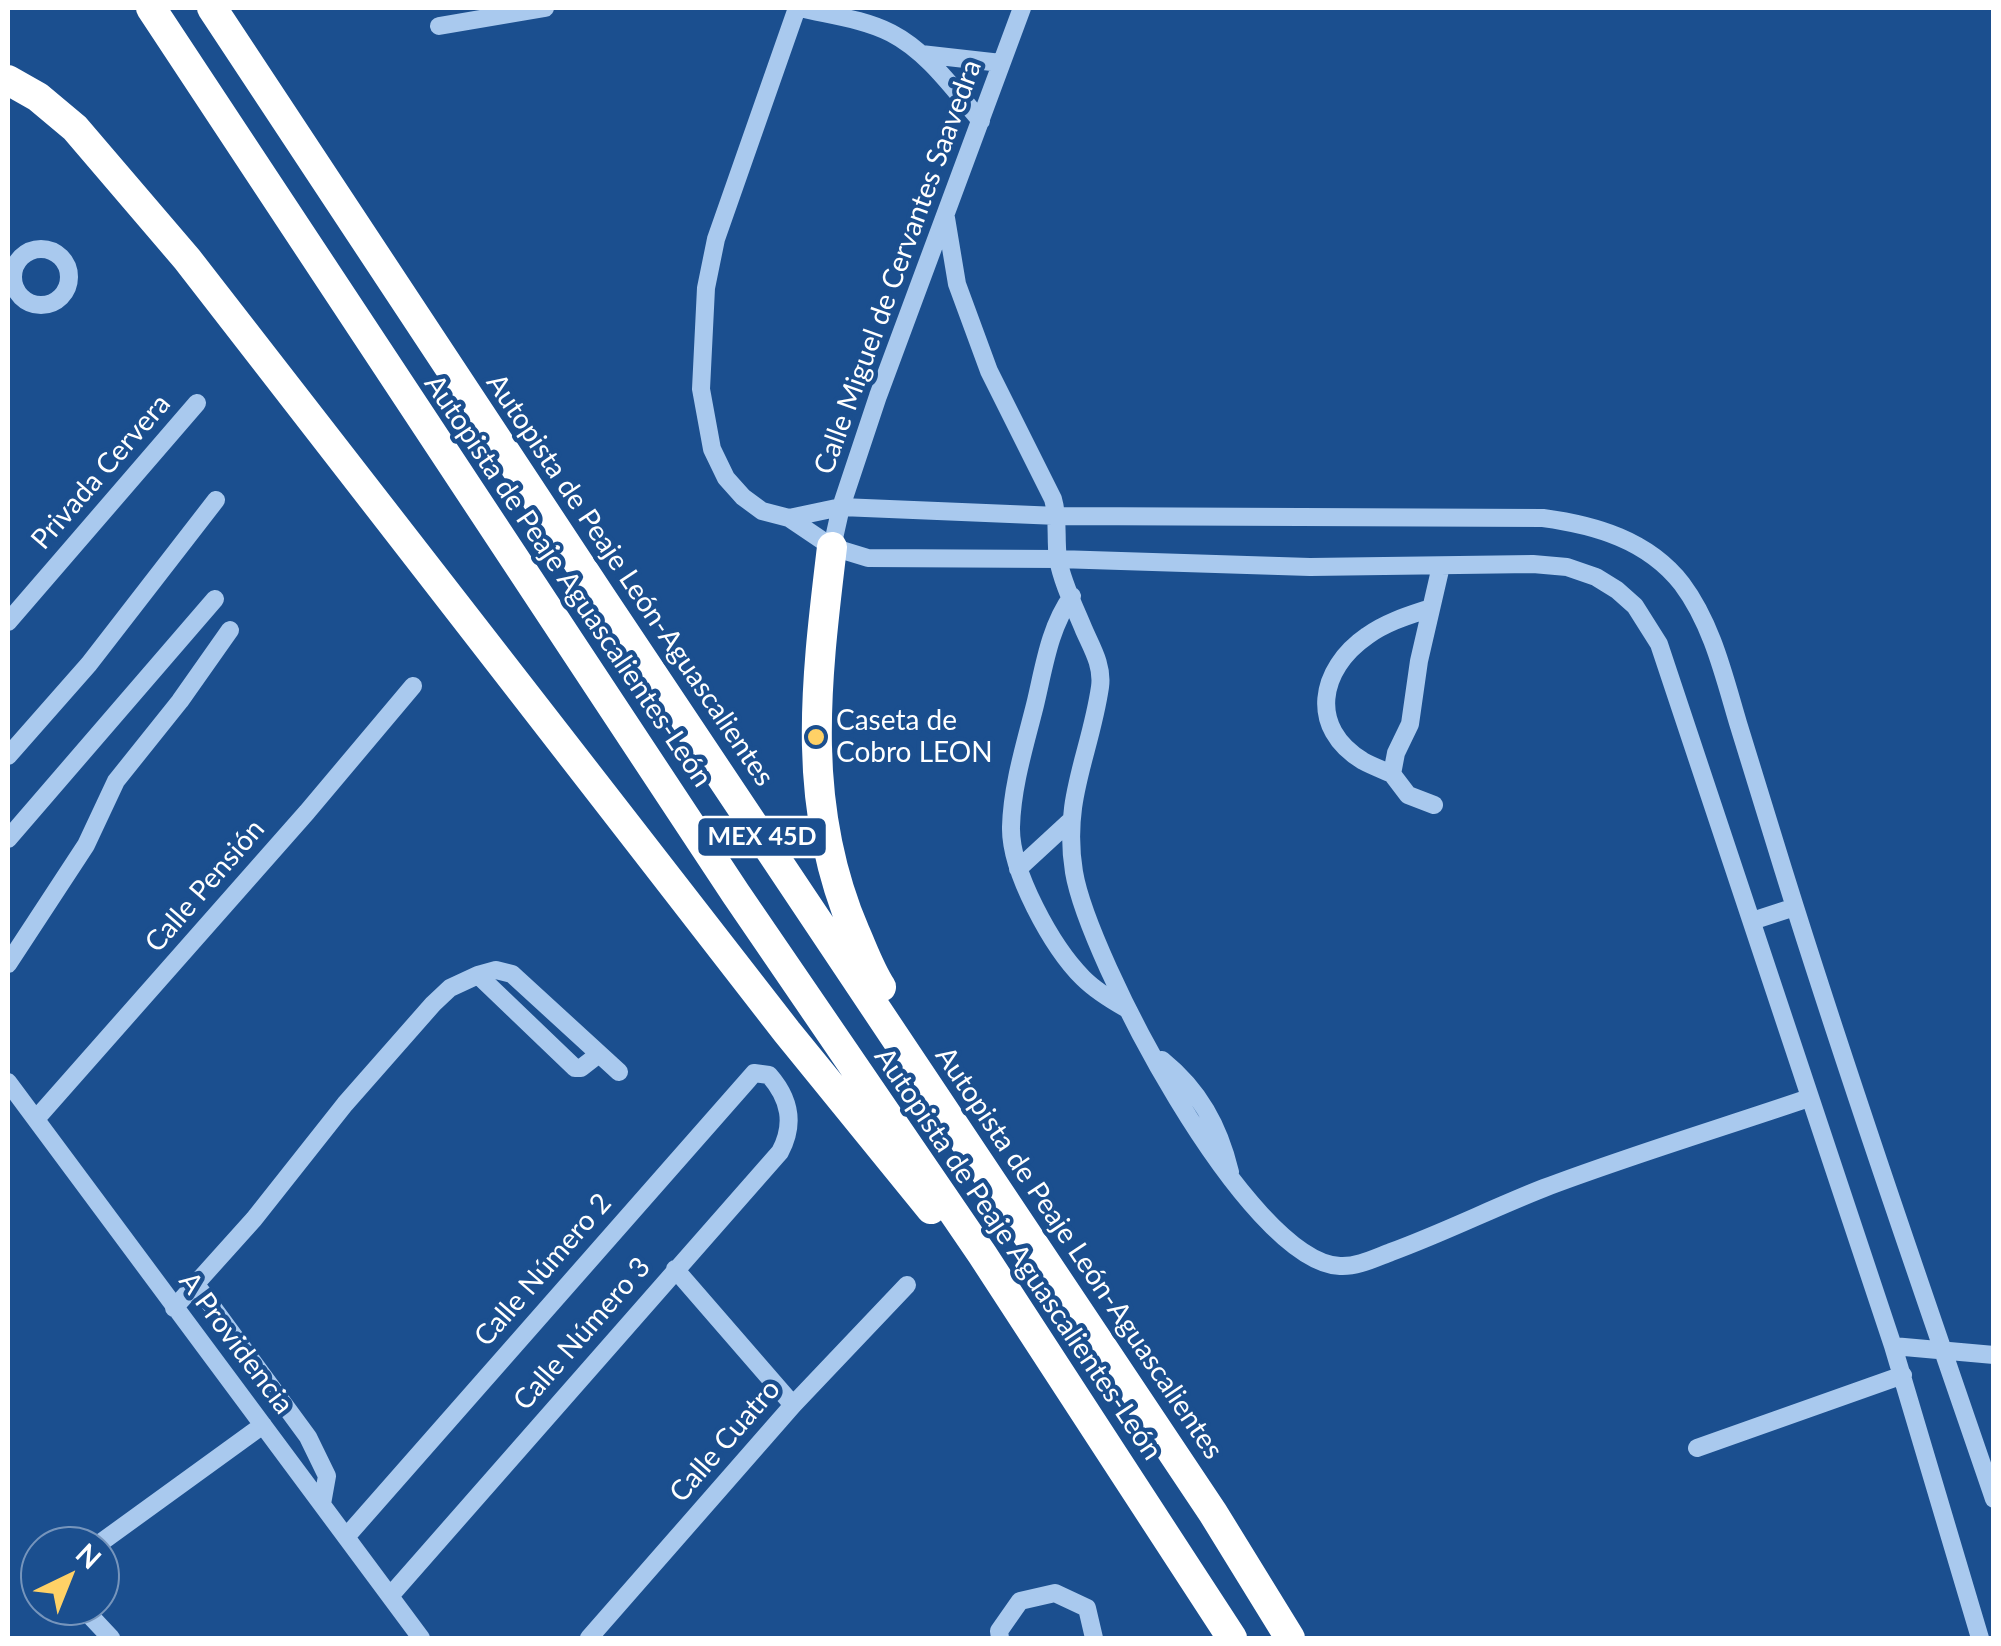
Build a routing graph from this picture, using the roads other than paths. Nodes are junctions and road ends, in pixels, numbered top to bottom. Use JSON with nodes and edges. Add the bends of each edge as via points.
{"nodes":[{"id":1,"x":151,"y":8,"type":"edge"},
{"id":2,"x":212,"y":8,"type":"edge"},
{"id":3,"x":545,"y":8,"type":"edge"},
{"id":4,"x":798,"y":8,"type":"edge"},
{"id":5,"x":1022,"y":8,"type":"edge"},
{"id":6,"x":439,"y":26,"type":"dead end"},
{"id":7,"x":921,"y":54,"type":"junction"},
{"id":8,"x":1001,"y":63,"type":"junction"},
{"id":9,"x":8,"y":80,"type":"edge"},
{"id":10,"x":981,"y":120,"type":"junction"},
{"id":11,"x":946,"y":218,"type":"junction"},
{"id":12,"x":198,"y":403,"type":"dead end"},
{"id":13,"x":216,"y":500,"type":"dead end"},
{"id":14,"x":841,"y":507,"type":"junction"},
{"id":15,"x":1058,"y":516,"type":"junction"},
{"id":16,"x":789,"y":518,"type":"junction"},
{"id":17,"x":832,"y":547,"type":"junction"},
{"id":18,"x":1058,"y":559,"type":"junction"},
{"id":19,"x":1441,"y":566,"type":"junction"},
{"id":20,"x":1072,"y":596,"type":"junction"},
{"id":21,"x":214,"y":600,"type":"dead end"},
{"id":22,"x":1431,"y":608,"type":"junction"},
{"id":23,"x":8,"y":622,"type":"edge"},
{"id":24,"x":230,"y":630,"type":"dead end"},
{"id":25,"x":413,"y":686,"type":"dead end"},
{"id":26,"x":8,"y":756,"type":"edge"},
{"id":27,"x":1392,"y":774,"type":"junction"},
{"id":28,"x":1434,"y":805,"type":"dead end"},
{"id":29,"x":1069,"y":822,"type":"junction"},
{"id":30,"x":8,"y":839,"type":"edge"},
{"id":31,"x":1018,"y":869,"type":"junction"},
{"id":32,"x":1795,"y":907,"type":"junction"},
{"id":33,"x":1752,"y":922,"type":"junction"},
{"id":34,"x":8,"y":964,"type":"edge"},
{"id":35,"x":478,"y":975,"type":"junction"},
{"id":36,"x":1130,"y":1011,"type":"junction"},
{"id":37,"x":599,"y":1054,"type":"junction"},
{"id":38,"x":618,"y":1072,"type":"dead end"},
{"id":39,"x":8,"y":1082,"type":"edge"},
{"id":40,"x":786,"y":1097,"type":"joint"},
{"id":41,"x":1809,"y":1098,"type":"junction"},
{"id":42,"x":36,"y":1119,"type":"junction"},
{"id":43,"x":982,"y":1254,"type":"junction"},
{"id":44,"x":675,"y":1269,"type":"junction"},
{"id":45,"x":195,"y":1283,"type":"junction"},
{"id":46,"x":907,"y":1285,"type":"dead end"},
{"id":47,"x":174,"y":1308,"type":"junction"},
{"id":48,"x":1894,"y":1346,"type":"junction"},
{"id":49,"x":1942,"y":1350,"type":"junction"},
{"id":50,"x":1994,"y":1356,"type":"edge"},
{"id":51,"x":1902,"y":1376,"type":"junction"},
{"id":52,"x":792,"y":1406,"type":"junction"},
{"id":53,"x":263,"y":1424,"type":"junction"},
{"id":54,"x":1697,"y":1448,"type":"dead end"},
{"id":55,"x":1994,"y":1498,"type":"edge"},
{"id":56,"x":322,"y":1504,"type":"junction"},
{"id":57,"x":1213,"y":1513,"type":"junction"},
{"id":58,"x":120,"y":1528,"type":"edge"},
{"id":59,"x":346,"y":1537,"type":"junction"},
{"id":60,"x":390,"y":1596,"type":"junction"},
{"id":61,"x":421,"y":1638,"type":"edge"},
{"id":62,"x":590,"y":1638,"type":"edge"},
{"id":63,"x":1000,"y":1638,"type":"edge"},
{"id":64,"x":1094,"y":1638,"type":"edge"},
{"id":65,"x":1232,"y":1638,"type":"edge"},
{"id":66,"x":1290,"y":1638,"type":"edge"},
{"id":67,"x":1980,"y":1638,"type":"edge"}],
"edges":[{"from":1,"to":43,"type":"highway","name":"Autopista de Peaje Aguascalientes-León","number":"MEX 45D"},
{"from":2,"to":57,"type":"highway","name":"Autopista de Peaje León-Aguascalientes","number":"MEX 45D"},
{"from":3,"to":6,"type":"street"},
{"from":4,"to":7,"type":"street","via":[[890,32]]},
{"from":4,"to":16,"type":"street","via":[[716,238],[706,288],[701,389],[712,449],[726,478],[762,511]]},
{"from":5,"to":8,"type":"street","name":"Calle Miguel de Cervantes Saavedra"},
{"from":7,"to":8,"type":"street"},
{"from":7,"to":10,"type":"street"},
{"from":8,"to":10,"type":"street","name":"Calle Miguel de Cervantes Saavedra"},
{"from":9,"to":43,"type":"highway","via":[[76,128],[187,259],[831,1088],[961,1242]]},
{"from":10,"to":11,"type":"street","name":"Calle Miguel de Cervantes Saavedra"},
{"from":11,"to":14,"type":"street","name":"Calle Miguel de Cervantes Saavedra"},
{"from":11,"to":15,"type":"street","via":[[957,284],[988,372]]},
{"from":12,"to":23,"type":"street","name":"Privada Cervera"},
{"from":13,"to":26,"type":"street"},
{"from":14,"to":15,"type":"street"},
{"from":14,"to":16,"type":"street"},
{"from":14,"to":17,"type":"street","name":"Calle Miguel de Cervantes Saavedra"},
{"from":15,"to":18,"type":"street"},
{"from":15,"to":32,"type":"street","via":[[1543,518],[1621,537],[1654,555],[1701,615]]},
{"from":16,"to":17,"type":"street"},
{"from":17,"to":18,"type":"street","via":[[868,558]]},
{"from":17,"to":57,"type":"highway","via":[[818,670],[818,793],[850,919],[875,979],[1127,1354]]},
{"from":18,"to":19,"type":"street"},
{"from":18,"to":20,"type":"street"},
{"from":19,"to":22,"type":"street"},
{"from":19,"to":33,"type":"street","via":[[1567,567],[1596,577],[1635,606],[1659,644]]},
{"from":20,"to":29,"type":"street","via":[[1098,662],[1100,686]]},
{"from":20,"to":31,"type":"street","via":[[1050,640],[1018,774],[1011,828]]},
{"from":21,"to":30,"type":"street"},
{"from":22,"to":27,"type":"street","via":[[1410,724]]},
{"from":22,"to":27,"type":"street","via":[[1368,634],[1342,656],[1325,687],[1340,741],[1362,761]]},
{"from":24,"to":34,"type":"street","via":[[116,781],[86,845]]},
{"from":25,"to":42,"type":"street","name":"Calle Pensión"},
{"from":27,"to":28,"type":"street","via":[[1408,795]]},
{"from":29,"to":31,"type":"street"},
{"from":29,"to":36,"type":"street","via":[[1077,890],[1094,942]]},
{"from":31,"to":36,"type":"street","via":[[1082,978]]},
{"from":32,"to":33,"type":"street"},
{"from":32,"to":49,"type":"street"},
{"from":33,"to":41,"type":"street"},
{"from":35,"to":37,"type":"street","via":[[512,974]]},
{"from":35,"to":37,"type":"street","via":[[575,1068]]},
{"from":35,"to":45,"type":"street","via":[[433,1004]]},
{"from":36,"to":41,"type":"street","via":[[1203,1142],[1233,1182],[1276,1232],[1321,1262],[1351,1265],[1542,1190]]},
{"from":37,"to":38,"type":"street"},
{"from":39,"to":42,"type":"street","name":"A Providencia"},
{"from":40,"to":44,"type":"street","name":"Calle Número 3","via":[[789,1129],[780,1152]]},
{"from":40,"to":59,"type":"street","name":"Calle Número 2","via":[[769,1075],[754,1073]]},
{"from":41,"to":48,"type":"street"},
{"from":42,"to":47,"type":"street","name":"A Providencia"},
{"from":43,"to":65,"type":"highway","name":"Autopista de Peaje Aguascalientes-León","number":"MEX 45D"},
{"from":44,"to":52,"type":"street"},
{"from":44,"to":60,"type":"street","name":"Calle Número 3"},
{"from":45,"to":47,"type":"street"},
{"from":45,"to":56,"type":"street","via":[[308,1437],[326,1476]]},
{"from":46,"to":52,"type":"street","name":"Calle Cuatro"},
{"from":47,"to":53,"type":"street","name":"A Providencia"},
{"from":48,"to":49,"type":"street"},
{"from":48,"to":51,"type":"street"},
{"from":49,"to":50,"type":"street"},
{"from":49,"to":55,"type":"street"},
{"from":51,"to":54,"type":"street"},
{"from":51,"to":67,"type":"street"},
{"from":52,"to":62,"type":"street","name":"Calle Cuatro"},
{"from":53,"to":56,"type":"street","name":"A Providencia"},
{"from":53,"to":58,"type":"street"},
{"from":56,"to":59,"type":"street","name":"A Providencia"},
{"from":57,"to":66,"type":"highway","name":"Autopista de Peaje León-Aguascalientes","number":"MEX 45D"},
{"from":59,"to":60,"type":"street","name":"A Providencia"},
{"from":60,"to":61,"type":"street","name":"A Providencia"},
{"from":63,"to":64,"type":"street","via":[[1020,1602],[1055,1592],[1088,1608]]}]}
